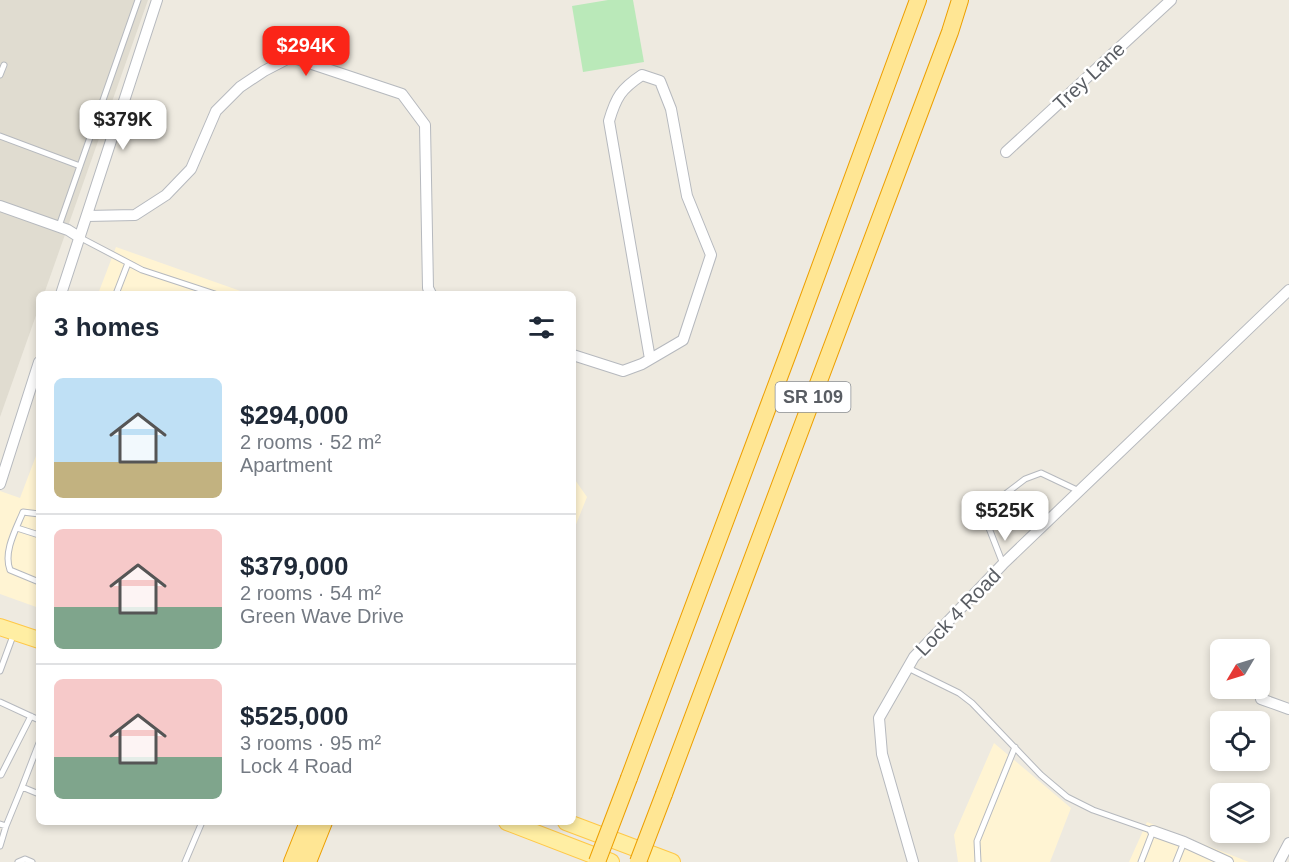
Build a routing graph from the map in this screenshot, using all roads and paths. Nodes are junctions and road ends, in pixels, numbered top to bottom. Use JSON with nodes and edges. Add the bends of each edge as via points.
{"nodes":[{"id":1,"x":137,"y":0,"type":"edge"},
{"id":2,"x":157,"y":0,"type":"edge"},
{"id":3,"x":918,"y":0,"type":"edge"},
{"id":4,"x":960,"y":0,"type":"edge"},
{"id":5,"x":1171,"y":0,"type":"edge"},
{"id":6,"x":4,"y":65,"type":"dead end"},
{"id":7,"x":0,"y":75,"type":"edge"},
{"id":8,"x":0,"y":136,"type":"edge"},
{"id":9,"x":1006,"y":152,"type":"dead end"},
{"id":10,"x":80,"y":166,"type":"junction"},
{"id":11,"x":0,"y":206,"type":"edge"},
{"id":12,"x":87,"y":216,"type":"junction"},
{"id":13,"x":64,"y":228,"type":"junction"},
{"id":14,"x":79,"y":237,"type":"junction"},
{"id":15,"x":128,"y":263,"type":"junction"},
{"id":16,"x":1289,"y":290,"type":"edge"},
{"id":17,"x":62,"y":291,"type":"edge"},
{"id":18,"x":117,"y":291,"type":"edge"},
{"id":19,"x":206,"y":291,"type":"edge"},
{"id":20,"x":430,"y":291,"type":"edge"},
{"id":21,"x":576,"y":357,"type":"edge"},
{"id":22,"x":650,"y":359,"type":"junction"},
{"id":23,"x":34,"y":393,"type":"edge"},
{"id":24,"x":0,"y":484,"type":"edge"},
{"id":25,"x":1079,"y":491,"type":"junction"},
{"id":26,"x":36,"y":514,"type":"edge"},
{"id":27,"x":17,"y":528,"type":"junction"},
{"id":28,"x":36,"y":534,"type":"edge"},
{"id":29,"x":1003,"y":564,"type":"junction"},
{"id":30,"x":36,"y":581,"type":"edge"},
{"id":31,"x":7,"y":629,"type":"edge"},
{"id":32,"x":36,"y":639,"type":"edge"},
{"id":33,"x":908,"y":668,"type":"junction"},
{"id":34,"x":0,"y":671,"type":"edge"},
{"id":35,"x":1262,"y":699,"type":"dead end"},
{"id":36,"x":0,"y":702,"type":"edge"},
{"id":37,"x":1289,"y":709,"type":"edge"},
{"id":38,"x":31,"y":716,"type":"junction"},
{"id":39,"x":36,"y":718,"type":"edge"},
{"id":40,"x":1015,"y":747,"type":"junction"},
{"id":41,"x":36,"y":751,"type":"edge"},
{"id":42,"x":0,"y":775,"type":"edge"},
{"id":43,"x":22,"y":787,"type":"junction"},
{"id":44,"x":36,"y":793,"type":"edge"},
{"id":45,"x":0,"y":824,"type":"edge"},
{"id":46,"x":201,"y":825,"type":"edge"},
{"id":47,"x":307,"y":825,"type":"edge"},
{"id":48,"x":323,"y":825,"type":"edge"},
{"id":49,"x":515,"y":825,"type":"edge"},
{"id":50,"x":574,"y":825,"type":"edge"},
{"id":51,"x":6,"y":826,"type":"junction"},
{"id":52,"x":1154,"y":831,"type":"junction"},
{"id":53,"x":1184,"y":842,"type":"junction"},
{"id":54,"x":1289,"y":843,"type":"edge"},
{"id":55,"x":0,"y":846,"type":"edge"},
{"id":56,"x":18,"y":862,"type":"edge"},
{"id":57,"x":32,"y":862,"type":"edge"},
{"id":58,"x":184,"y":862,"type":"edge"},
{"id":59,"x":292,"y":862,"type":"edge"},
{"id":60,"x":308,"y":862,"type":"edge"},
{"id":61,"x":597,"y":862,"type":"edge"},
{"id":62,"x":611,"y":862,"type":"edge"},
{"id":63,"x":638,"y":862,"type":"edge"},
{"id":64,"x":672,"y":862,"type":"edge"},
{"id":65,"x":913,"y":862,"type":"edge"},
{"id":66,"x":978,"y":862,"type":"edge"},
{"id":67,"x":1141,"y":862,"type":"edge"},
{"id":68,"x":1176,"y":862,"type":"edge"},
{"id":69,"x":1228,"y":862,"type":"edge"},
{"id":70,"x":1279,"y":862,"type":"edge"}],
"edges":[{"from":1,"to":10,"type":"lane"},
{"from":2,"to":12,"type":"street"},
{"from":3,"to":61,"type":"highway","number":"SR 109","bridge":true},
{"from":4,"to":63,"type":"highway","number":"SR 109","bridge":true},
{"from":5,"to":9,"type":"street","name":"Trey Lane"},
{"from":6,"to":7,"type":"lane"},
{"from":8,"to":10,"type":"lane"},
{"from":10,"to":13,"type":"lane"},
{"from":11,"to":13,"type":"street"},
{"from":12,"to":14,"type":"street"},
{"from":12,"to":20,"type":"street","via":[[135,214],[166,195],[191,169],[216,111],[240,87],[291,57],[402,94],[425,125]]},
{"from":13,"to":14,"type":"street"},
{"from":14,"to":15,"type":"lane"},
{"from":14,"to":17,"type":"street"},
{"from":15,"to":18,"type":"lane"},
{"from":15,"to":19,"type":"lane"},
{"from":16,"to":25,"type":"street","name":"Lock 4 Road"},
{"from":21,"to":22,"type":"street","via":[[623,371]]},
{"from":22,"to":22,"type":"street","via":[[682,340],[711,255],[687,196],[671,110],[660,81],[642,75],[627,85],[615,101],[609,121]]},
{"from":23,"to":24,"type":"street"},
{"from":25,"to":29,"type":"street","name":"Lock 4 Road"},
{"from":25,"to":29,"type":"lane","via":[[1041,473],[1000,498],[987,523]]},
{"from":26,"to":27,"type":"lane","via":[[23,512]]},
{"from":27,"to":28,"type":"lane"},
{"from":27,"to":30,"type":"lane","via":[[9,548],[10,570]]},
{"from":29,"to":33,"type":"street","name":"Lock 4 Road"},
{"from":31,"to":32,"type":"main road"},
{"from":31,"to":34,"type":"lane"},
{"from":33,"to":40,"type":"lane","via":[[959,693]]},
{"from":33,"to":65,"type":"street","name":"Lock 4 Road","via":[[879,718],[882,754]]},
{"from":35,"to":37,"type":"street"},
{"from":36,"to":38,"type":"lane"},
{"from":38,"to":39,"type":"lane"},
{"from":38,"to":42,"type":"lane"},
{"from":40,"to":52,"type":"lane","via":[[1067,797]]},
{"from":40,"to":66,"type":"lane","via":[[977,841]]},
{"from":41,"to":43,"type":"lane"},
{"from":43,"to":44,"type":"lane"},
{"from":43,"to":51,"type":"lane"},
{"from":45,"to":51,"type":"lane"},
{"from":46,"to":58,"type":"lane"},
{"from":47,"to":59,"type":"highway"},
{"from":48,"to":60,"type":"highway"},
{"from":49,"to":62,"type":"main road"},
{"from":50,"to":64,"type":"main road"},
{"from":51,"to":55,"type":"lane"},
{"from":52,"to":53,"type":"street"},
{"from":52,"to":67,"type":"lane"},
{"from":53,"to":68,"type":"lane"},
{"from":53,"to":69,"type":"street"},
{"from":54,"to":70,"type":"street"},
{"from":56,"to":57,"type":"lane"}]}
